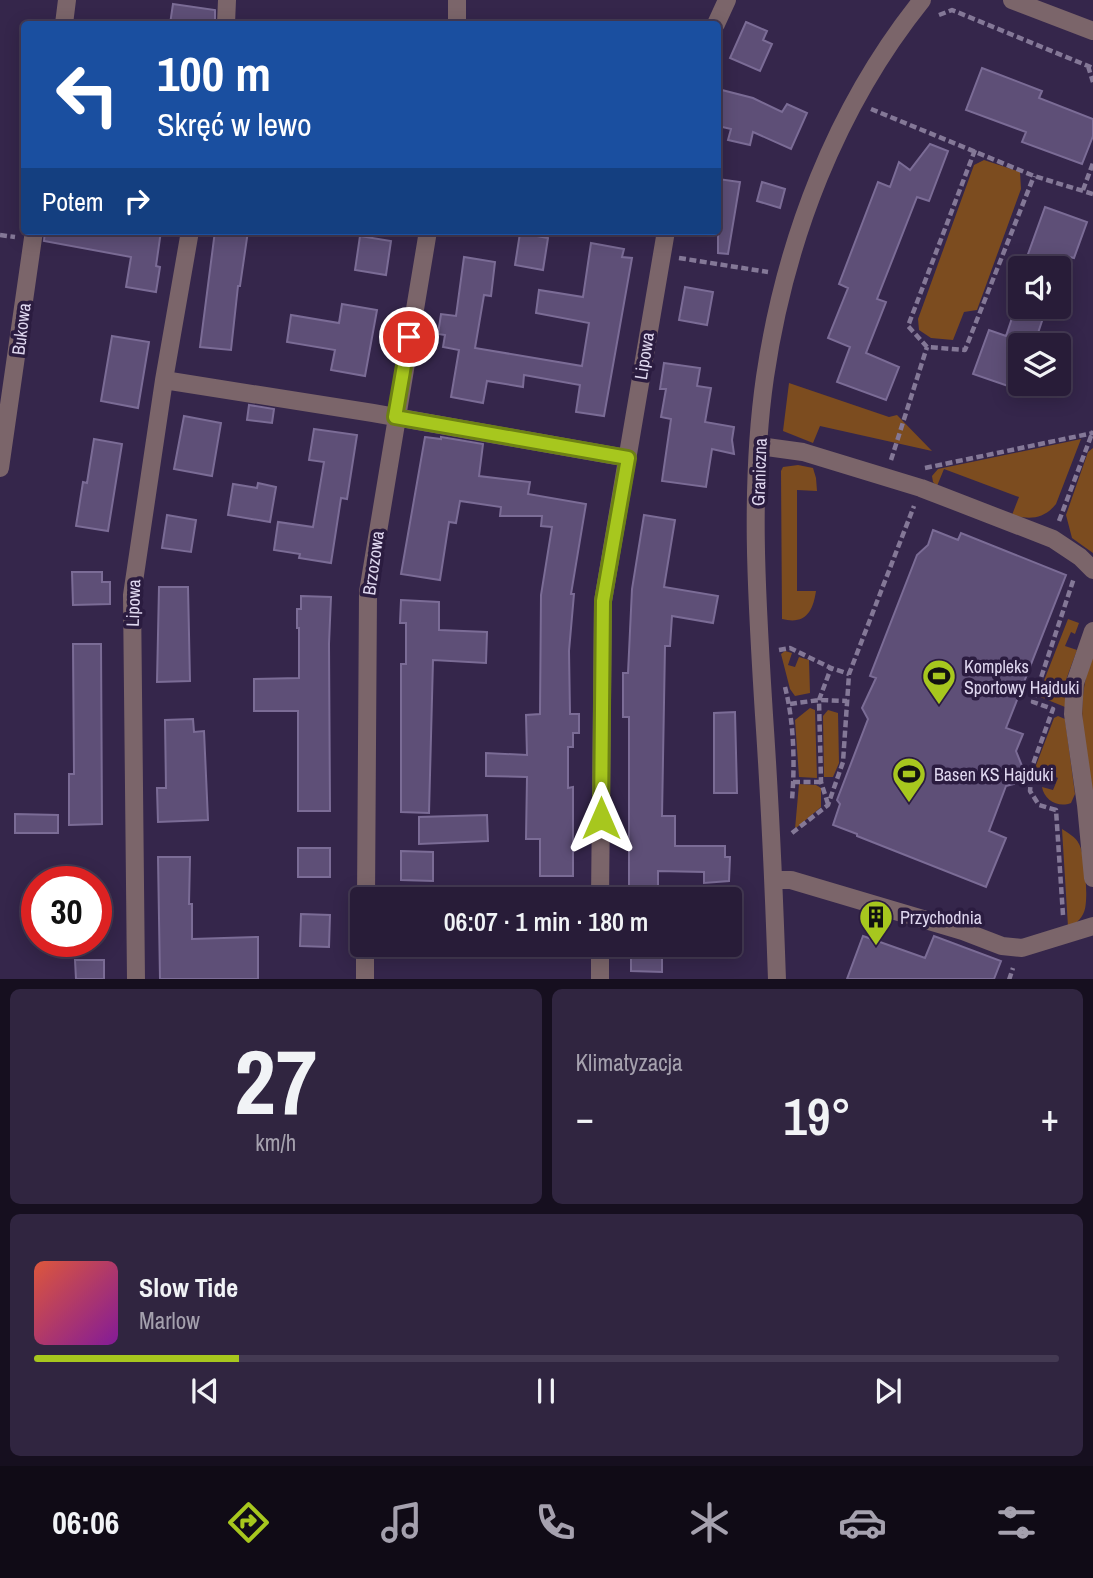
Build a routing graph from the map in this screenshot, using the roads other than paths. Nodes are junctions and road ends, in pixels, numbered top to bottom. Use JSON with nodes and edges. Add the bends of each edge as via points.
{"nodes":[{"id":1,"x":67,"y":0,"type":"edge"},
{"id":2,"x":227,"y":0,"type":"edge"},
{"id":3,"x":457,"y":0,"type":"edge"},
{"id":4,"x":727,"y":0,"type":"edge"},
{"id":5,"x":922,"y":0,"type":"edge"},
{"id":6,"x":1012,"y":0,"type":"edge"},
{"id":7,"x":64,"y":21,"type":"edge"},
{"id":8,"x":226,"y":21,"type":"edge"},
{"id":9,"x":457,"y":21,"type":"edge"},
{"id":10,"x":717,"y":21,"type":"edge"},
{"id":11,"x":1093,"y":31,"type":"edge"},
{"id":12,"x":33,"y":235,"type":"edge"},
{"id":13,"x":189,"y":235,"type":"edge"},
{"id":14,"x":427,"y":235,"type":"edge"},
{"id":15,"x":665,"y":235,"type":"edge"},
{"id":16,"x":164,"y":380,"type":"junction"},
{"id":17,"x":395,"y":417,"type":"junction"},
{"id":18,"x":758,"y":446,"type":"junction"},
{"id":19,"x":628,"y":458,"type":"junction"},
{"id":20,"x":0,"y":468,"type":"edge"},
{"id":21,"x":1087,"y":563,"type":"edge"},
{"id":22,"x":1093,"y":631,"type":"edge"},
{"id":23,"x":1093,"y":878,"type":"edge"},
{"id":24,"x":774,"y":880,"type":"junction"},
{"id":25,"x":366,"y":887,"type":"edge"},
{"id":26,"x":600,"y":887,"type":"edge"},
{"id":27,"x":1093,"y":926,"type":"edge"},
{"id":28,"x":365,"y":957,"type":"edge"},
{"id":29,"x":600,"y":957,"type":"edge"},
{"id":30,"x":136,"y":979,"type":"edge"},
{"id":31,"x":365,"y":979,"type":"edge"},
{"id":32,"x":600,"y":979,"type":"edge"},
{"id":33,"x":777,"y":979,"type":"edge"}],
"edges":[{"from":1,"to":7,"type":"street"},
{"from":2,"to":8,"type":"street"},
{"from":3,"to":9,"type":"street"},
{"from":4,"to":10,"type":"street"},
{"from":5,"to":18,"type":"street","name":"Graniczna","via":[[849,111],[823,166],[786,275],[765,378]]},
{"from":6,"to":11,"type":"street"},
{"from":12,"to":20,"type":"street","name":"Bukowa"},
{"from":13,"to":16,"type":"street","name":"Lipowa"},
{"from":14,"to":17,"type":"street","name":"Brzozowa"},
{"from":15,"to":19,"type":"street","name":"Lipowa"},
{"from":16,"to":17,"type":"street"},
{"from":16,"to":30,"type":"street","name":"Lipowa","via":[[132,595]]},
{"from":17,"to":19,"type":"street"},
{"from":17,"to":25,"type":"street","name":"Brzozowa","via":[[368,592]]},
{"from":18,"to":21,"type":"street","via":[[803,452],[921,488],[1053,539]]},
{"from":18,"to":24,"type":"street","name":"Graniczna","via":[[759,633]]},
{"from":19,"to":26,"type":"street","name":"Lipowa","via":[[603,601]]},
{"from":22,"to":23,"type":"street","via":[[1075,683],[1073,714]]},
{"from":24,"to":27,"type":"street","via":[[791,880],[1002,946],[1021,948]]},
{"from":24,"to":33,"type":"street","name":"Graniczna"},
{"from":28,"to":31,"type":"street"},
{"from":29,"to":32,"type":"street"}]}
